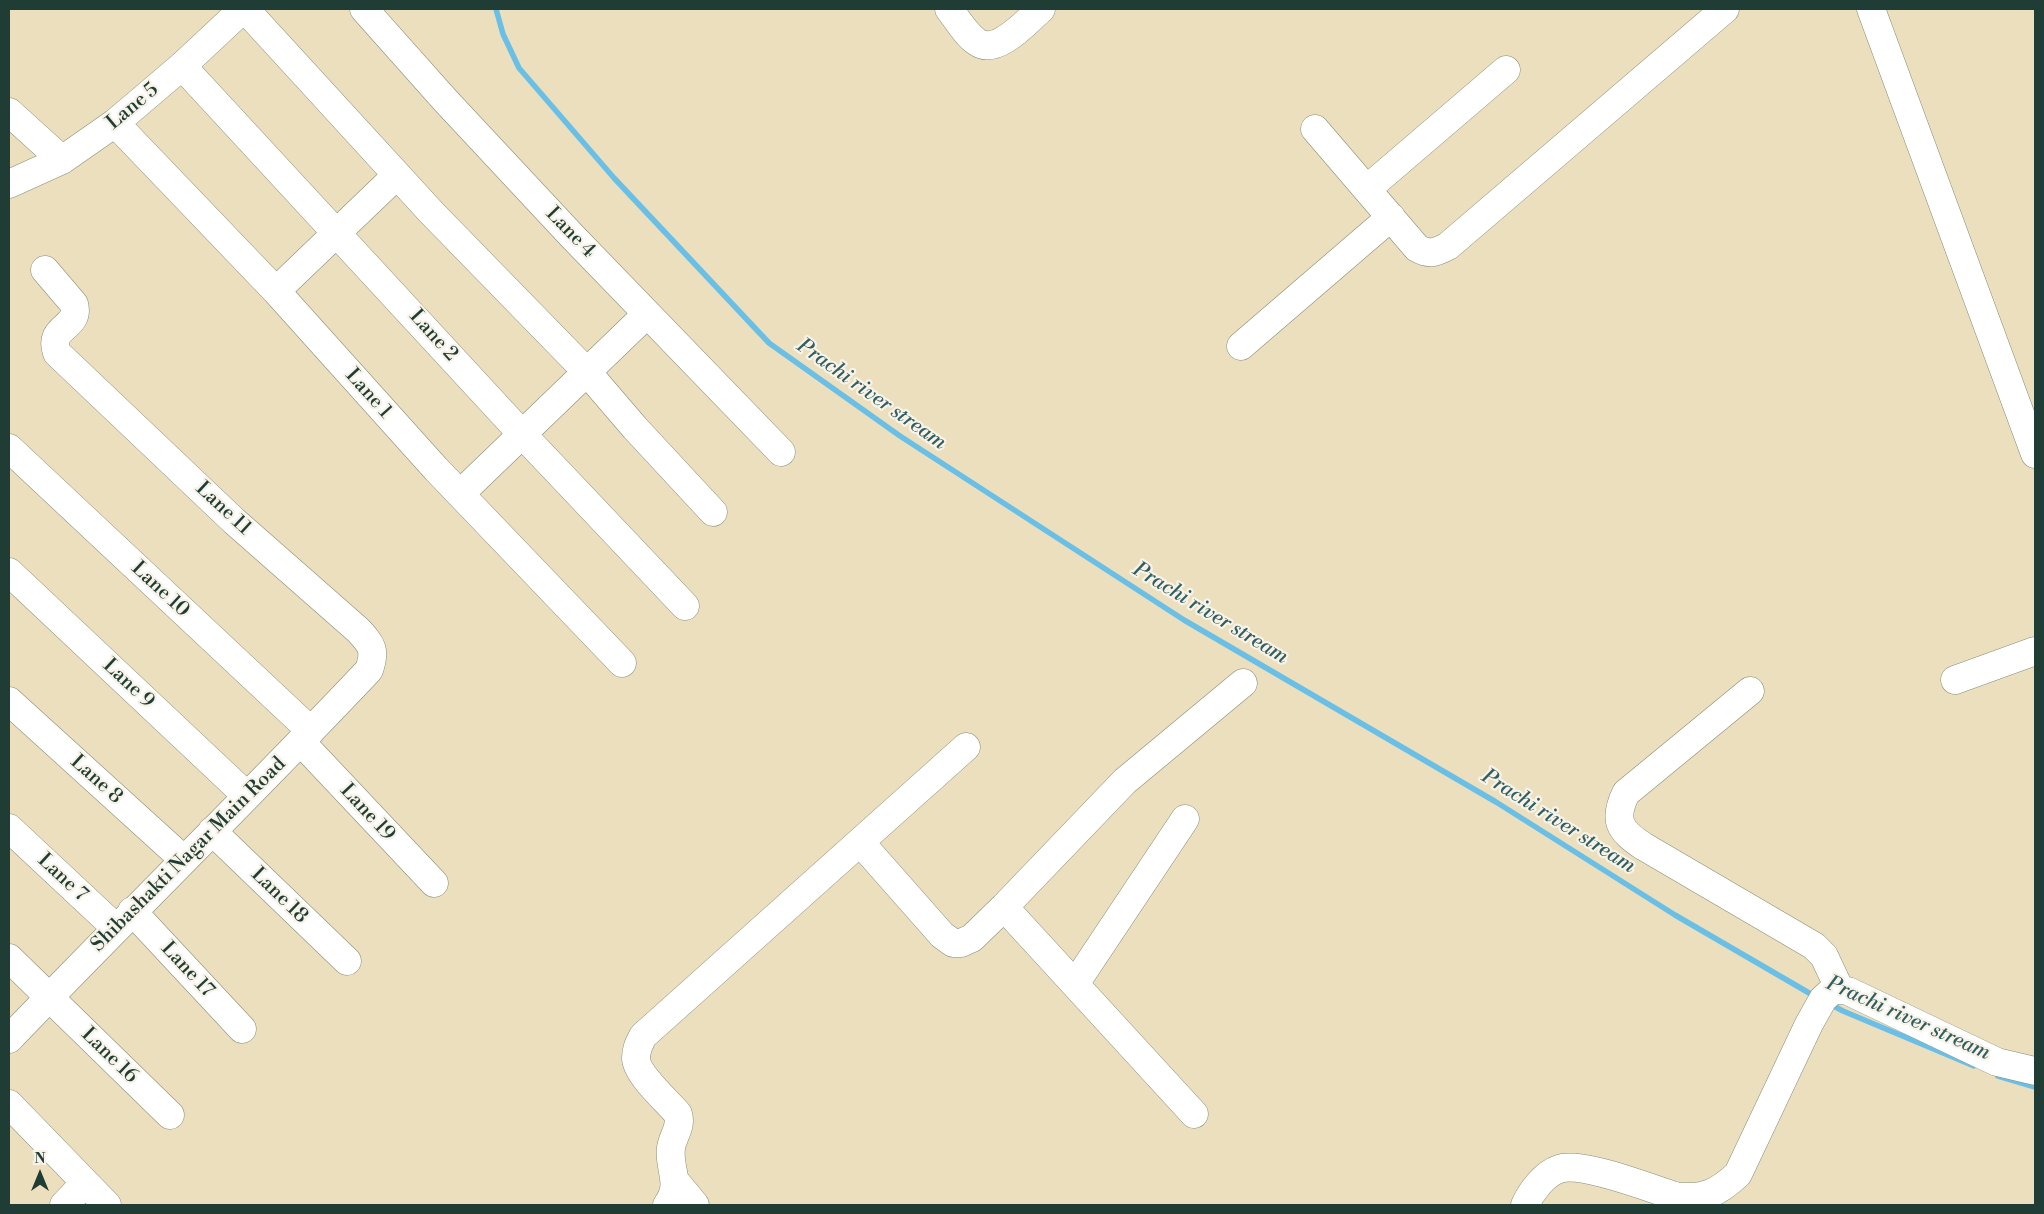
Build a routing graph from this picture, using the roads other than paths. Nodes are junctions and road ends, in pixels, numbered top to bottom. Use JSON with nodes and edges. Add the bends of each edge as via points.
{"nodes":[{"id":1,"x":244,"y":9,"type":"edge"},
{"id":2,"x":365,"y":9,"type":"edge"},
{"id":3,"x":949,"y":9,"type":"edge"},
{"id":4,"x":1041,"y":9,"type":"edge"},
{"id":5,"x":1725,"y":9,"type":"edge"},
{"id":6,"x":1871,"y":9,"type":"edge"},
{"id":7,"x":182,"y":66,"type":"junction"},
{"id":8,"x":1506,"y":70,"type":"dead end"},
{"id":9,"x":9,"y":112,"type":"edge"},
{"id":10,"x":115,"y":124,"type":"junction"},
{"id":11,"x":1315,"y":129,"type":"dead end"},
{"id":12,"x":62,"y":160,"type":"junction"},
{"id":13,"x":397,"y":175,"type":"junction"},
{"id":14,"x":9,"y":184,"type":"edge"},
{"id":15,"x":1367,"y":189,"type":"junction"},
{"id":16,"x":1391,"y":217,"type":"junction"},
{"id":17,"x":336,"y":233,"type":"junction"},
{"id":18,"x":45,"y":270,"type":"dead end"},
{"id":19,"x":276,"y":290,"type":"junction"},
{"id":20,"x":647,"y":314,"type":"junction"},
{"id":21,"x":1241,"y":346,"type":"dead end"},
{"id":22,"x":587,"y":372,"type":"junction"},
{"id":23,"x":522,"y":434,"type":"junction"},
{"id":24,"x":9,"y":448,"type":"edge"},
{"id":25,"x":781,"y":452,"type":"dead end"},
{"id":26,"x":2035,"y":454,"type":"edge"},
{"id":27,"x":460,"y":494,"type":"junction"},
{"id":28,"x":713,"y":512,"type":"dead end"},
{"id":29,"x":9,"y":572,"type":"edge"},
{"id":30,"x":685,"y":606,"type":"dead end"},
{"id":31,"x":2035,"y":652,"type":"edge"},
{"id":32,"x":622,"y":663,"type":"dead end"},
{"id":33,"x":368,"y":670,"type":"joint"},
{"id":34,"x":1955,"y":680,"type":"dead end"},
{"id":35,"x":1244,"y":684,"type":"dead end"},
{"id":36,"x":1750,"y":691,"type":"dead end"},
{"id":37,"x":9,"y":701,"type":"edge"},
{"id":38,"x":306,"y":737,"type":"junction"},
{"id":39,"x":966,"y":747,"type":"dead end"},
{"id":40,"x":247,"y":796,"type":"junction"},
{"id":41,"x":1185,"y":818,"type":"dead end"},
{"id":42,"x":9,"y":828,"type":"edge"},
{"id":43,"x":212,"y":831,"type":"junction"},
{"id":44,"x":860,"y":842,"type":"junction"},
{"id":45,"x":183,"y":859,"type":"junction"},
{"id":46,"x":434,"y":883,"type":"dead end"},
{"id":47,"x":1004,"y":907,"type":"junction"},
{"id":48,"x":124,"y":920,"type":"junction"},
{"id":49,"x":9,"y":958,"type":"edge"},
{"id":50,"x":347,"y":961,"type":"dead end"},
{"id":51,"x":1075,"y":984,"type":"junction"},
{"id":52,"x":1837,"y":990,"type":"junction"},
{"id":53,"x":49,"y":997,"type":"junction"},
{"id":54,"x":242,"y":1029,"type":"dead end"},
{"id":55,"x":9,"y":1039,"type":"edge"},
{"id":56,"x":2035,"y":1071,"type":"edge"},
{"id":57,"x":9,"y":1104,"type":"edge"},
{"id":58,"x":1194,"y":1114,"type":"dead end"},
{"id":59,"x":170,"y":1115,"type":"dead end"},
{"id":60,"x":85,"y":1182,"type":"junction"},
{"id":61,"x":671,"y":1194,"type":"edge"},
{"id":62,"x":64,"y":1205,"type":"edge"},
{"id":63,"x":107,"y":1205,"type":"edge"},
{"id":64,"x":695,"y":1205,"type":"edge"},
{"id":65,"x":1524,"y":1205,"type":"edge"}],
"edges":[{"from":1,"to":7,"type":"street","name":"Lane 5"},
{"from":1,"to":13,"type":"street"},
{"from":2,"to":20,"type":"street","name":"Lane 4","via":[[451,107]]},
{"from":3,"to":4,"type":"street","via":[[976,42],[984,46],[1004,41]]},
{"from":5,"to":16,"type":"street","via":[[1448,246],[1427,254],[1417,248]]},
{"from":6,"to":26,"type":"street"},
{"from":7,"to":10,"type":"street","name":"Lane 5"},
{"from":7,"to":17,"type":"street","name":"Lane 2"},
{"from":8,"to":15,"type":"street"},
{"from":9,"to":12,"type":"street"},
{"from":10,"to":12,"type":"street","name":"Lane 5"},
{"from":10,"to":19,"type":"street","name":"Lane 1"},
{"from":11,"to":15,"type":"street"},
{"from":12,"to":14,"type":"street","name":"Lane 5"},
{"from":13,"to":17,"type":"street"},
{"from":13,"to":22,"type":"street"},
{"from":15,"to":16,"type":"street"},
{"from":16,"to":21,"type":"street"},
{"from":17,"to":19,"type":"street"},
{"from":17,"to":23,"type":"street","name":"Lane 2"},
{"from":18,"to":33,"type":"street","name":"Lane 11","via":[[74,304],[76,311],[75,317],[56,335],[54,344],[58,353],[234,521],[358,630],[370,643],[373,657]]},
{"from":19,"to":27,"type":"street","name":"Lane 1"},
{"from":20,"to":22,"type":"street"},
{"from":20,"to":25,"type":"street","name":"Lane 4"},
{"from":22,"to":23,"type":"street"},
{"from":22,"to":28,"type":"street"},
{"from":23,"to":27,"type":"street"},
{"from":23,"to":30,"type":"street","name":"Lane 2"},
{"from":24,"to":38,"type":"street","name":"Lane 10"},
{"from":27,"to":32,"type":"street","name":"Lane 1"},
{"from":29,"to":40,"type":"street","name":"Lane 9"},
{"from":31,"to":34,"type":"street"},
{"from":33,"to":38,"type":"street","name":"Shibashakti Nagar Main Road"},
{"from":35,"to":47,"type":"street","via":[[1126,781]]},
{"from":36,"to":52,"type":"street","via":[[1626,793],[1618,814],[1620,826],[1643,846],[1814,946],[1824,956]]},
{"from":37,"to":45,"type":"street","name":"Lane 8"},
{"from":38,"to":40,"type":"street","name":"Shibashakti Nagar Main Road"},
{"from":38,"to":46,"type":"street","name":"Lane 19"},
{"from":39,"to":44,"type":"street"},
{"from":40,"to":43,"type":"street","name":"Shibashakti Nagar Main Road"},
{"from":41,"to":51,"type":"street"},
{"from":42,"to":48,"type":"street","name":"Lane 7"},
{"from":43,"to":45,"type":"street","name":"Shibashakti Nagar Main Road"},
{"from":43,"to":50,"type":"street","name":"Lane 18"},
{"from":44,"to":47,"type":"street","via":[[942,935],[953,943],[972,938]]},
{"from":44,"to":61,"type":"street","via":[[643,1036],[637,1048],[636,1061],[644,1076],[678,1114],[680,1121],[671,1154]]},
{"from":45,"to":48,"type":"street","name":"Shibashakti Nagar Main Road"},
{"from":47,"to":51,"type":"street"},
{"from":48,"to":53,"type":"street","name":"Shibashakti Nagar Main Road"},
{"from":48,"to":54,"type":"street","name":"Lane 17"},
{"from":49,"to":53,"type":"street","name":"Lane 16"},
{"from":51,"to":58,"type":"street"},
{"from":52,"to":56,"type":"street","via":[[1848,992],[1998,1062]]},
{"from":52,"to":65,"type":"street","via":[[1823,999],[1738,1174],[1725,1186],[1708,1195],[1687,1198],[1581,1168],[1559,1170],[1543,1180]]},
{"from":53,"to":55,"type":"street","name":"Shibashakti Nagar Main Road"},
{"from":53,"to":59,"type":"street","name":"Lane 16"},
{"from":57,"to":60,"type":"street"},
{"from":60,"to":62,"type":"street"},
{"from":60,"to":63,"type":"street"},
{"from":61,"to":64,"type":"street"}]}
